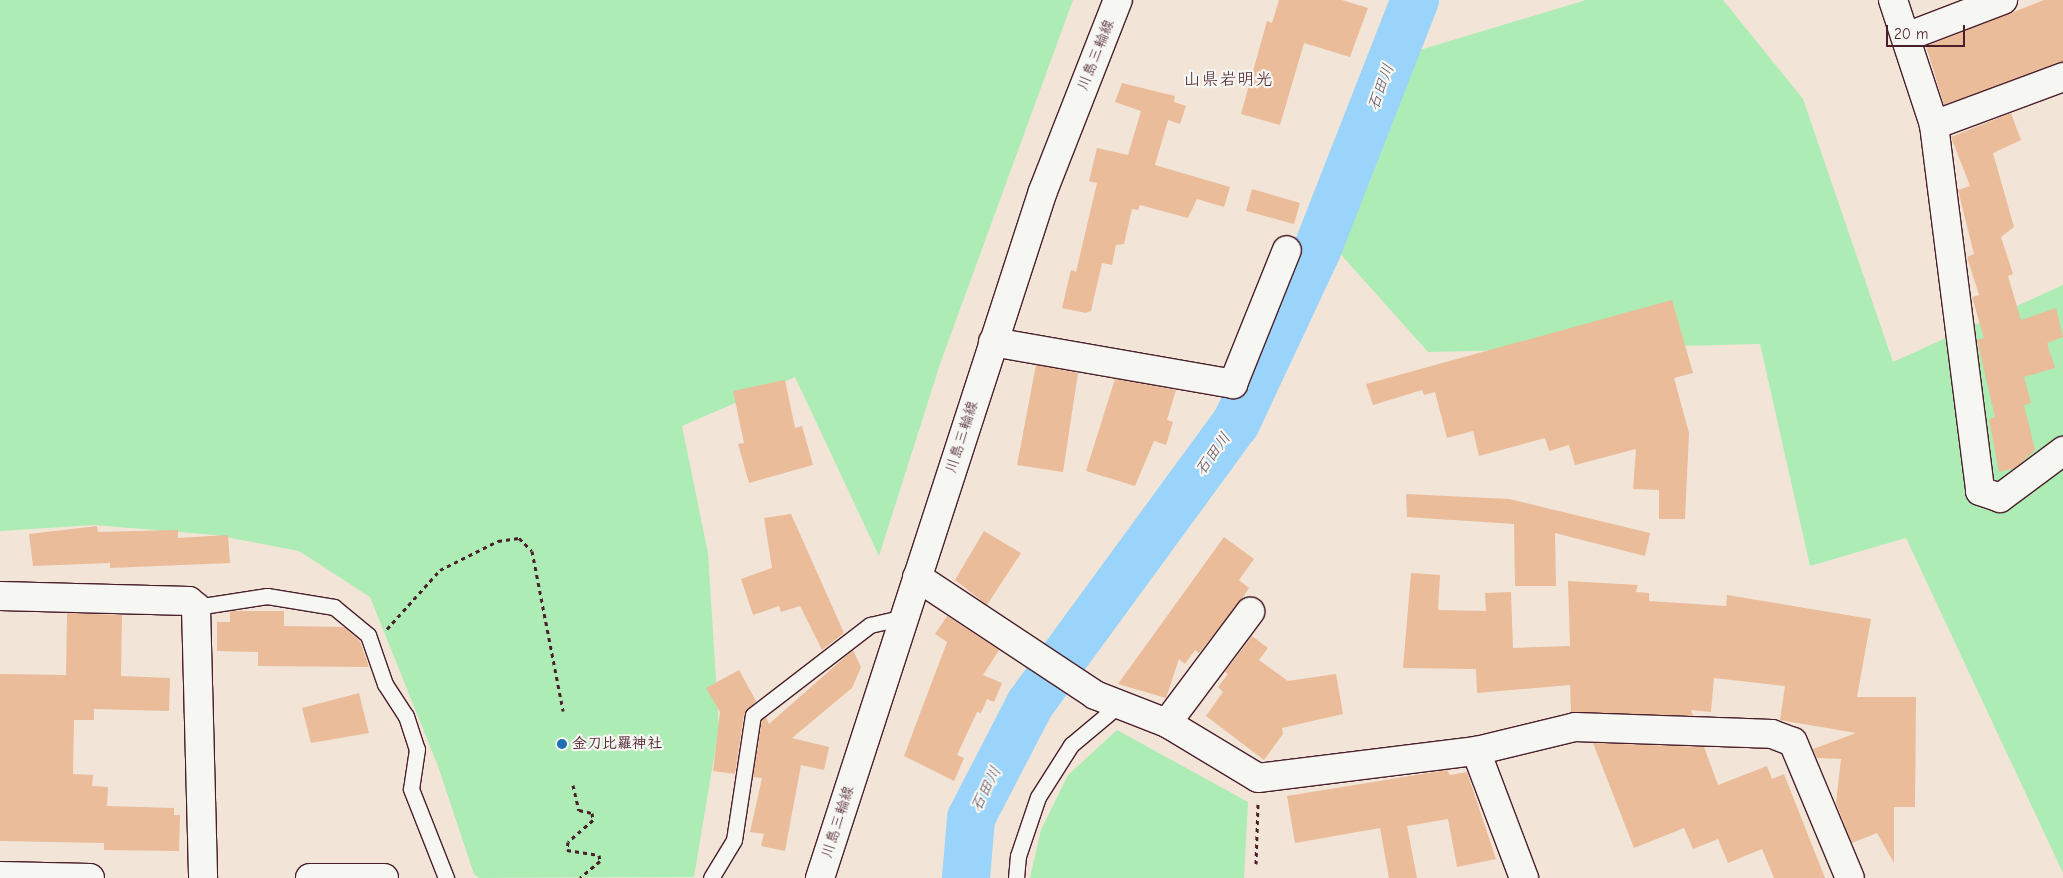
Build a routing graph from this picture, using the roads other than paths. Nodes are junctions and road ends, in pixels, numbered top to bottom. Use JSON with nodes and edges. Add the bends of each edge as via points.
{"nodes":[{"id":1,"x":1118,"y":0,"type":"edge"},
{"id":2,"x":1893,"y":0,"type":"edge"},
{"id":3,"x":2003,"y":0,"type":"edge"},
{"id":4,"x":1906,"y":37,"type":"junction"},
{"id":5,"x":2063,"y":77,"type":"edge"},
{"id":6,"x":1934,"y":125,"type":"junction"},
{"id":7,"x":1287,"y":250,"type":"dead end"},
{"id":8,"x":993,"y":342,"type":"junction"},
{"id":9,"x":2063,"y":451,"type":"edge"},
{"id":10,"x":917,"y":577,"type":"junction"},
{"id":11,"x":0,"y":596,"type":"edge"},
{"id":12,"x":196,"y":607,"type":"junction"},
{"id":13,"x":1250,"y":612,"type":"dead end"},
{"id":14,"x":905,"y":616,"type":"junction"},
{"id":15,"x":1121,"y":703,"type":"junction"},
{"id":16,"x":1167,"y":723,"type":"junction"},
{"id":17,"x":1476,"y":751,"type":"junction"},
{"id":18,"x":0,"y":876,"type":"edge"},
{"id":19,"x":90,"y":878,"type":"edge"},
{"id":20,"x":203,"y":878,"type":"edge"},
{"id":21,"x":310,"y":878,"type":"edge"},
{"id":22,"x":375,"y":878,"type":"edge"},
{"id":23,"x":446,"y":878,"type":"edge"},
{"id":24,"x":711,"y":878,"type":"edge"},
{"id":25,"x":820,"y":878,"type":"edge"},
{"id":26,"x":1016,"y":878,"type":"edge"},
{"id":27,"x":1524,"y":878,"type":"edge"},
{"id":28,"x":1850,"y":878,"type":"edge"}],
"edges":[{"from":1,"to":8,"type":"street","name":"川島三輪線","via":[[1042,190]]},
{"from":2,"to":4,"type":"street"},
{"from":3,"to":4,"type":"street"},
{"from":4,"to":6,"type":"street"},
{"from":5,"to":6,"type":"street"},
{"from":6,"to":9,"type":"street","via":[[1980,491],[2000,498]]},
{"from":7,"to":8,"type":"street","via":[[1233,384]]},
{"from":8,"to":10,"type":"street","name":"川島三輪線"},
{"from":10,"to":14,"type":"street","name":"川島三輪線"},
{"from":10,"to":15,"type":"street","via":[[1047,665],[1096,695]]},
{"from":11,"to":12,"type":"street","via":[[189,601]]},
{"from":12,"to":20,"type":"street"},
{"from":12,"to":23,"type":"lane","via":[[267,596],[334,607],[368,635],[385,684],[406,716],[417,749],[411,789]]},
{"from":13,"to":16,"type":"street"},
{"from":14,"to":24,"type":"lane","via":[[870,625],[752,715],[734,840]]},
{"from":14,"to":25,"type":"street","name":"川島三輪線"},
{"from":15,"to":16,"type":"street"},
{"from":15,"to":26,"type":"lane","via":[[1071,745],[1038,797],[1018,856]]},
{"from":16,"to":17,"type":"street","via":[[1258,778]]},
{"from":17,"to":27,"type":"street"},
{"from":17,"to":28,"type":"street","via":[[1575,727],[1772,734],[1793,742]]},
{"from":18,"to":19,"type":"street"},
{"from":21,"to":22,"type":"street"}]}
